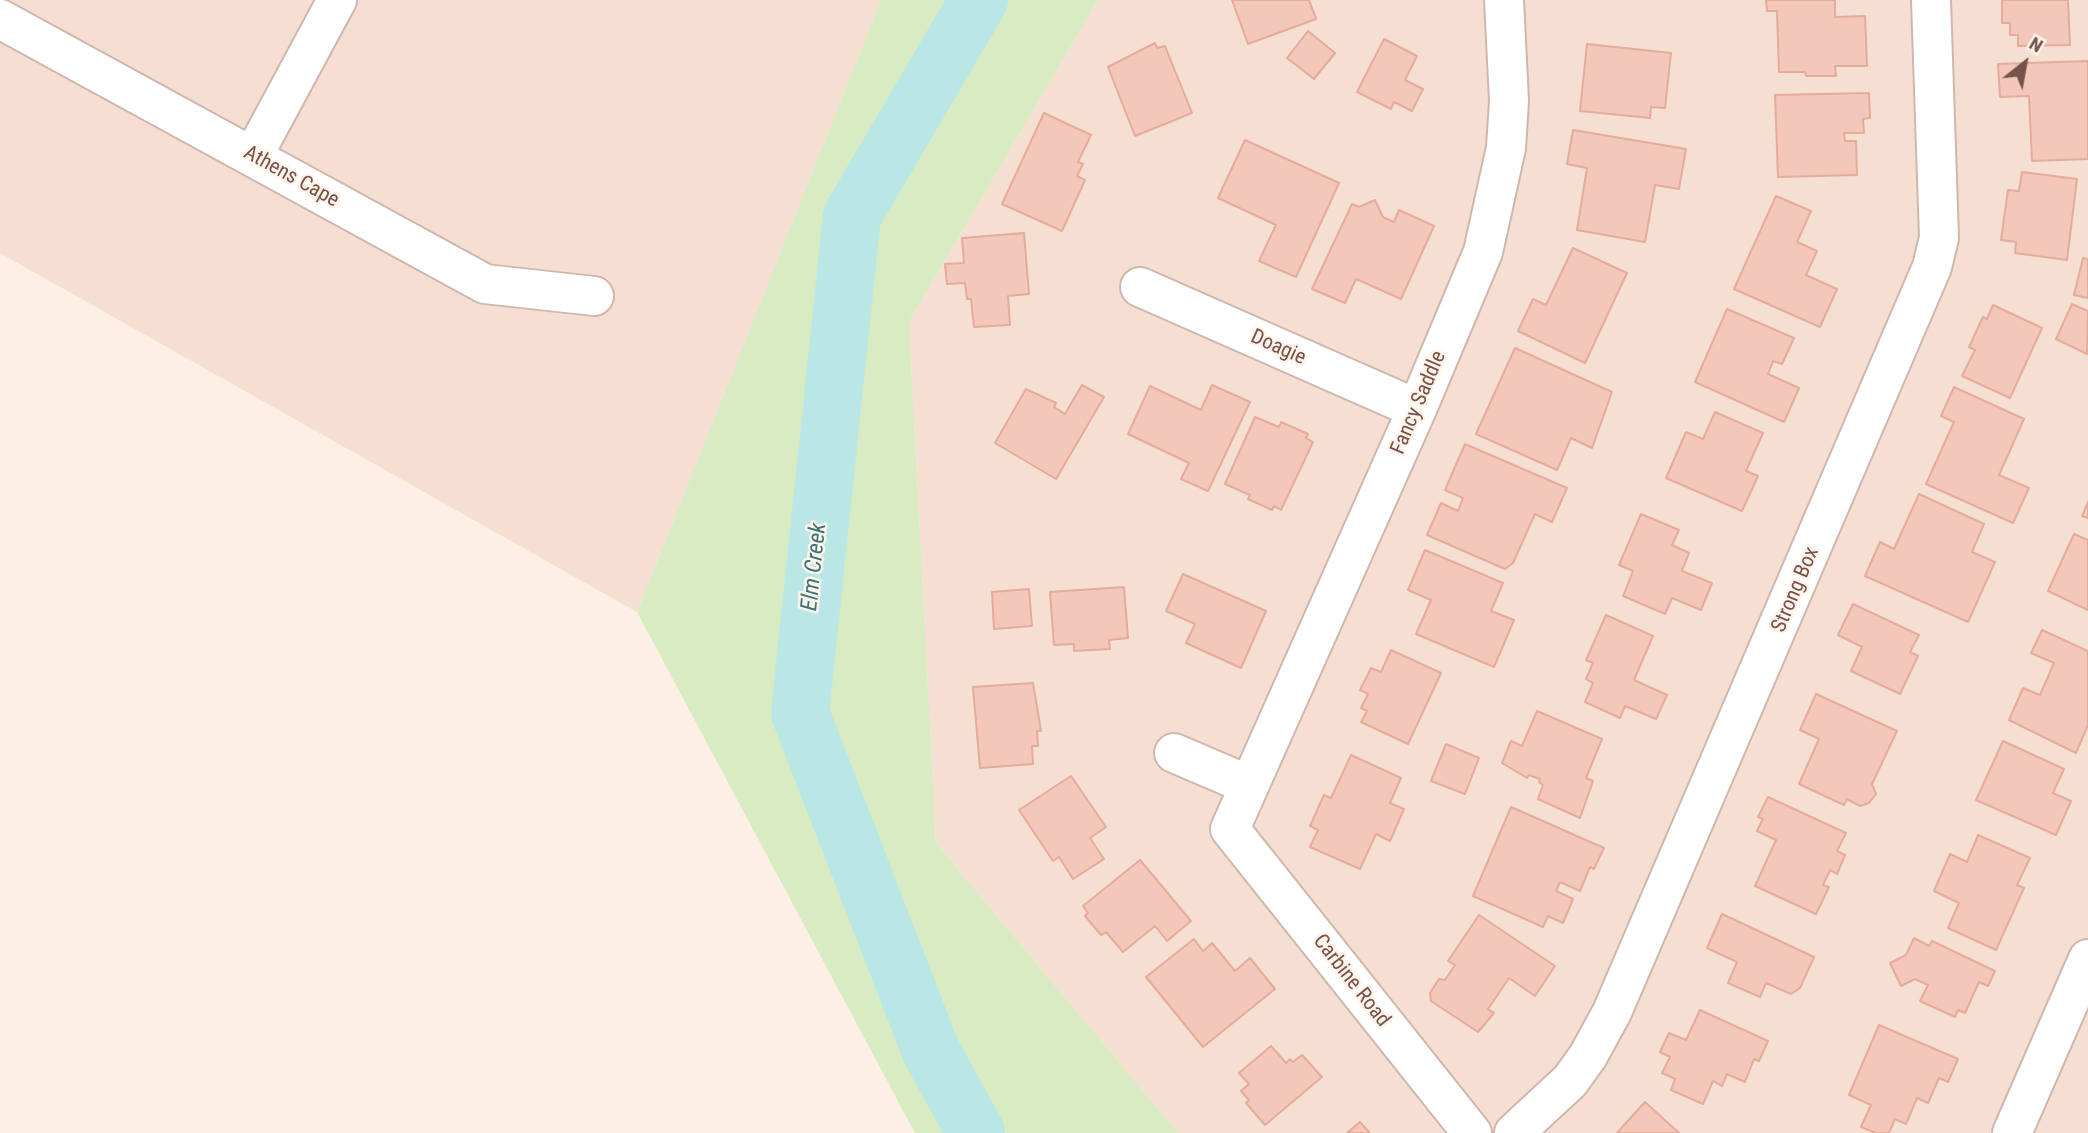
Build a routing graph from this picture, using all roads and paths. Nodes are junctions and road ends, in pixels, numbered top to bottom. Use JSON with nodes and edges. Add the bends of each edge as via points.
{"nodes":[{"id":1,"x":337,"y":0,"type":"edge"},
{"id":2,"x":1504,"y":0,"type":"edge"},
{"id":3,"x":1931,"y":0,"type":"edge"},
{"id":4,"x":0,"y":19,"type":"edge"},
{"id":5,"x":253,"y":156,"type":"junction"},
{"id":6,"x":1140,"y":287,"type":"dead end"},
{"id":7,"x":594,"y":296,"type":"dead end"},
{"id":8,"x":1417,"y":409,"type":"junction"},
{"id":9,"x":1174,"y":753,"type":"dead end"},
{"id":10,"x":1249,"y":785,"type":"junction"},
{"id":11,"x":1230,"y":829,"type":"joint"},
{"id":12,"x":2088,"y":959,"type":"edge"},
{"id":13,"x":1472,"y":1133,"type":"edge"},
{"id":14,"x":1514,"y":1133,"type":"edge"},
{"id":15,"x":2012,"y":1133,"type":"edge"}],
"edges":[{"from":1,"to":5,"type":"street"},
{"from":2,"to":8,"type":"street","name":"Fancy Saddle","via":[[1509,102],[1498,194],[1483,252]]},
{"from":3,"to":14,"type":"street","name":"Strong Box","via":[[1939,238],[1933,267],[1612,1012],[1570,1081]]},
{"from":4,"to":5,"type":"street","name":"Athens Cape"},
{"from":5,"to":7,"type":"street","name":"Athens Cape","via":[[485,284]]},
{"from":6,"to":8,"type":"street","name":"Doagie"},
{"from":8,"to":10,"type":"street","name":"Fancy Saddle"},
{"from":9,"to":10,"type":"street"},
{"from":10,"to":11,"type":"street","name":"Fancy Saddle"},
{"from":11,"to":13,"type":"street","name":"Carbine Road"},
{"from":12,"to":15,"type":"street"}]}
